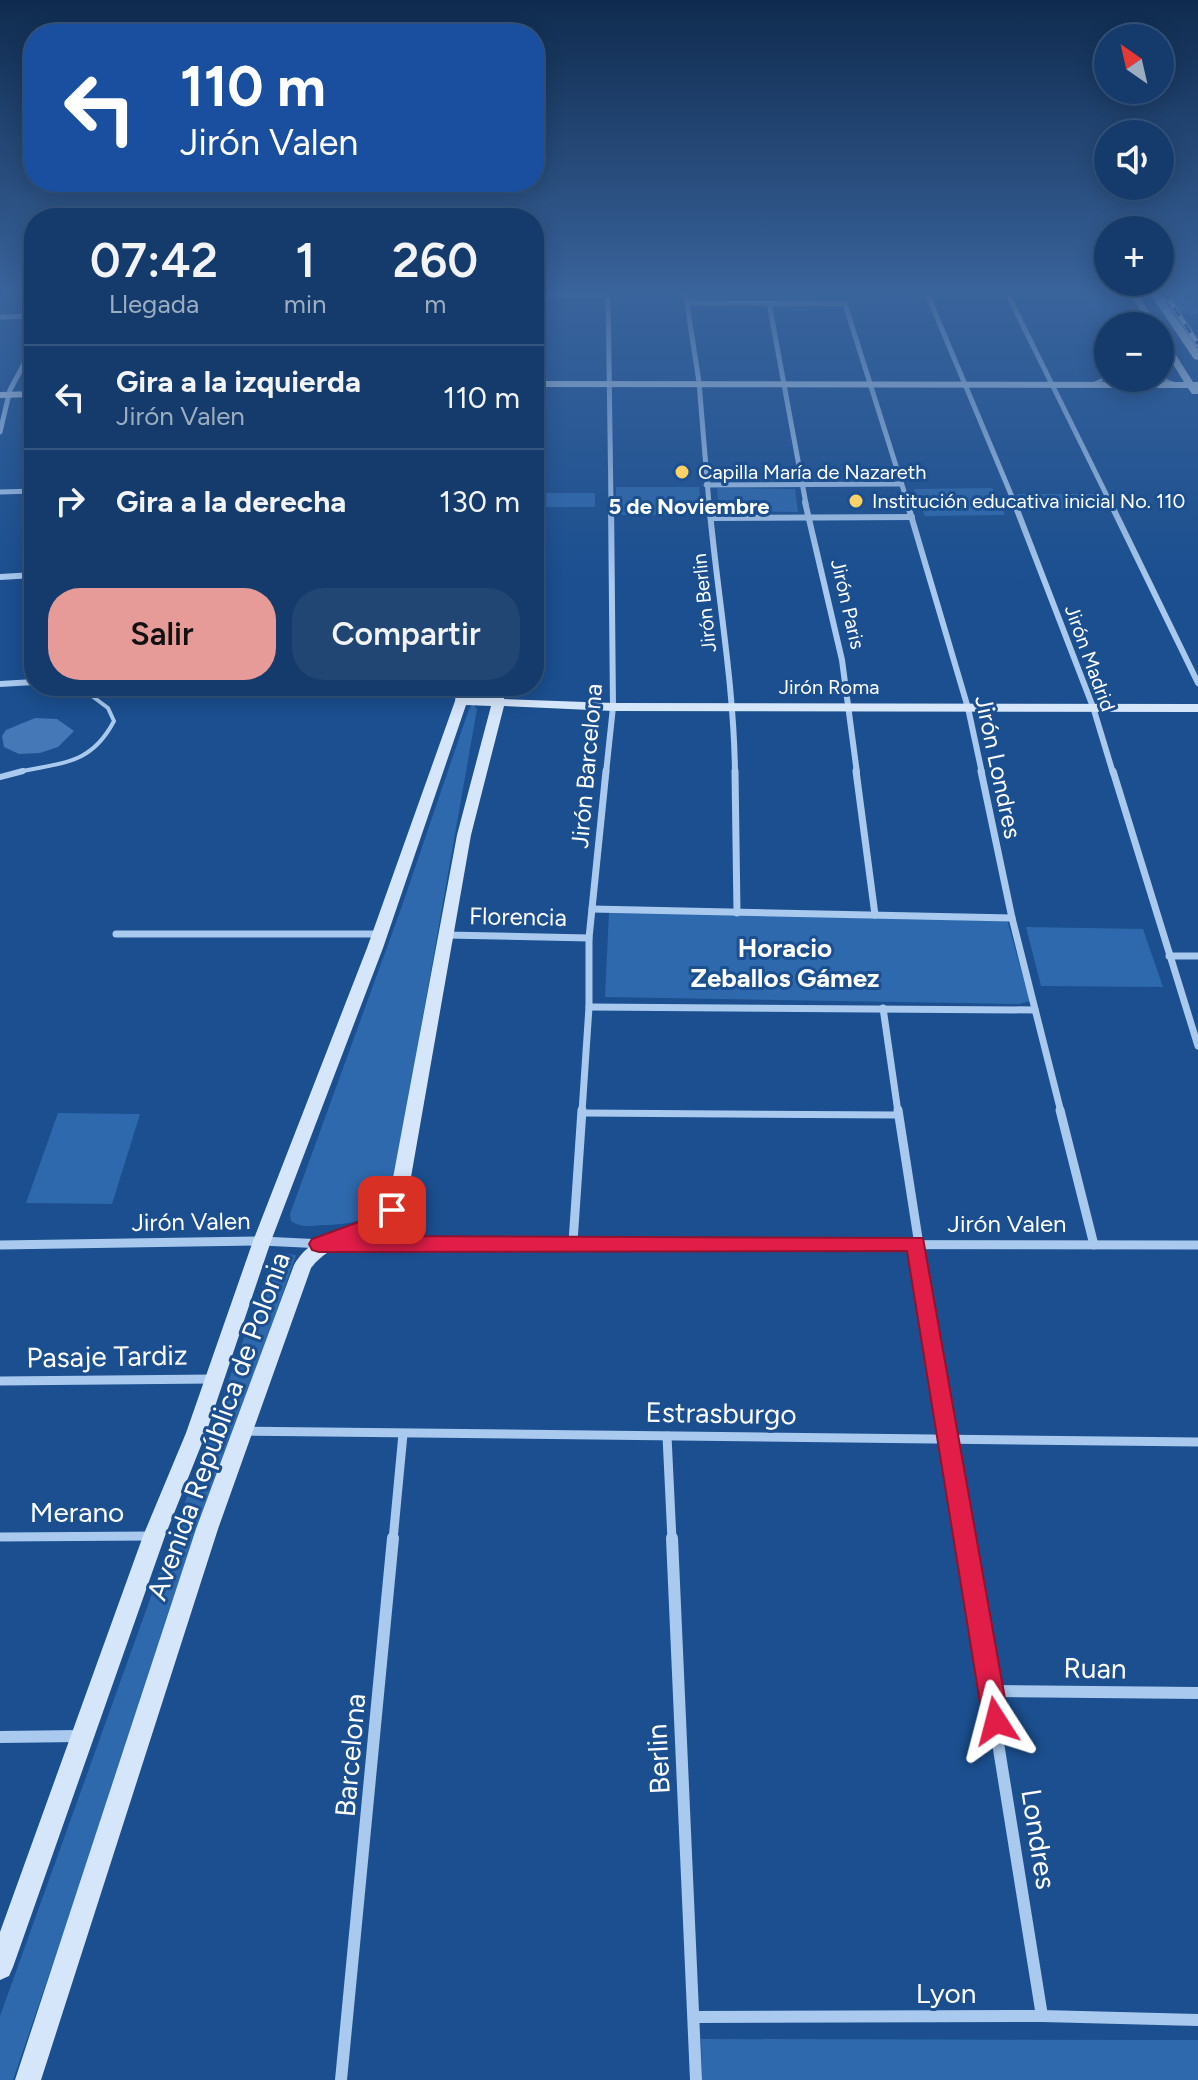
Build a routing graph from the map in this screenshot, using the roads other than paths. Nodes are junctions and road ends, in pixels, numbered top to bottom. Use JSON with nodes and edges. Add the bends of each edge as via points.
{"nodes":[{"id":1,"x":608,"y":388,"type":"edge"},
{"id":2,"x":699,"y":388,"type":"edge"},
{"id":3,"x":786,"y":388,"type":"edge"},
{"id":4,"x":874,"y":388,"type":"edge"},
{"id":5,"x":964,"y":388,"type":"edge"},
{"id":6,"x":1054,"y":388,"type":"edge"},
{"id":7,"x":5,"y":398,"type":"edge"},
{"id":8,"x":0,"y":432,"type":"edge"},
{"id":9,"x":900,"y":484,"type":"junction"},
{"id":10,"x":706,"y":485,"type":"junction"},
{"id":11,"x":801,"y":485,"type":"junction"},
{"id":12,"x":24,"y":491,"type":"edge"},
{"id":13,"x":0,"y":492,"type":"edge"},
{"id":14,"x":912,"y":517,"type":"junction"},
{"id":15,"x":711,"y":518,"type":"junction"},
{"id":16,"x":809,"y":518,"type":"junction"},
{"id":17,"x":24,"y":576,"type":"edge"},
{"id":18,"x":0,"y":577,"type":"edge"},
{"id":19,"x":24,"y":683,"type":"edge"},
{"id":20,"x":1198,"y":683,"type":"edge"},
{"id":21,"x":0,"y":684,"type":"edge"},
{"id":22,"x":93,"y":696,"type":"edge"},
{"id":23,"x":461,"y":696,"type":"edge"},
{"id":24,"x":498,"y":696,"type":"edge"},
{"id":25,"x":508,"y":696,"type":"edge"},
{"id":26,"x":613,"y":707,"type":"junction"},
{"id":27,"x":734,"y":707,"type":"junction"},
{"id":28,"x":849,"y":707,"type":"junction"},
{"id":29,"x":1093,"y":707,"type":"junction"},
{"id":30,"x":968,"y":708,"type":"junction"},
{"id":31,"x":1198,"y":708,"type":"edge"},
{"id":32,"x":0,"y":777,"type":"edge"},
{"id":33,"x":592,"y":909,"type":"junction"},
{"id":34,"x":737,"y":913,"type":"junction"},
{"id":35,"x":875,"y":915,"type":"junction"},
{"id":36,"x":1012,"y":918,"type":"junction"},
{"id":37,"x":116,"y":934,"type":"dead end"},
{"id":38,"x":380,"y":934,"type":"junction"},
{"id":39,"x":446,"y":935,"type":"junction"},
{"id":40,"x":589,"y":938,"type":"junction"},
{"id":41,"x":1169,"y":956,"type":"junction"},
{"id":42,"x":1198,"y":956,"type":"edge"},
{"id":43,"x":589,"y":1007,"type":"junction"},
{"id":44,"x":883,"y":1008,"type":"junction"},
{"id":45,"x":1035,"y":1010,"type":"junction"},
{"id":46,"x":1198,"y":1046,"type":"edge"},
{"id":47,"x":582,"y":1113,"type":"junction"},
{"id":48,"x":898,"y":1115,"type":"junction"},
{"id":49,"x":262,"y":1241,"type":"junction"},
{"id":50,"x":573,"y":1242,"type":"junction"},
{"id":51,"x":916,"y":1243,"type":"junction"},
{"id":52,"x":319,"y":1244,"type":"junction"},
{"id":53,"x":0,"y":1245,"type":"edge"},
{"id":54,"x":1094,"y":1245,"type":"junction"},
{"id":55,"x":1198,"y":1245,"type":"edge"},
{"id":56,"x":214,"y":1379,"type":"junction"},
{"id":57,"x":0,"y":1381,"type":"edge"},
{"id":58,"x":243,"y":1431,"type":"junction"},
{"id":59,"x":403,"y":1434,"type":"junction"},
{"id":60,"x":667,"y":1436,"type":"junction"},
{"id":61,"x":947,"y":1440,"type":"junction"},
{"id":62,"x":1198,"y":1442,"type":"edge"},
{"id":63,"x":154,"y":1536,"type":"junction"},
{"id":64,"x":0,"y":1537,"type":"edge"},
{"id":65,"x":991,"y":1691,"type":"junction"},
{"id":66,"x":1198,"y":1693,"type":"edge"},
{"id":67,"x":81,"y":1736,"type":"junction"},
{"id":68,"x":0,"y":1737,"type":"edge"},
{"id":69,"x":0,"y":1967,"type":"edge"},
{"id":70,"x":1042,"y":2016,"type":"junction"},
{"id":71,"x":694,"y":2017,"type":"junction"},
{"id":72,"x":1198,"y":2020,"type":"edge"},
{"id":73,"x":28,"y":2080,"type":"edge"},
{"id":74,"x":341,"y":2080,"type":"edge"},
{"id":75,"x":696,"y":2080,"type":"edge"}],
"edges":[{"from":1,"to":26,"type":"street","name":"Jirón Barcelona"},
{"from":2,"to":10,"type":"street","name":"Jirón Berlin"},
{"from":3,"to":11,"type":"street","name":"Jirón Paris"},
{"from":4,"to":9,"type":"street","name":"Jirón Londres"},
{"from":5,"to":29,"type":"street","name":"Jirón Madrid"},
{"from":6,"to":20,"type":"street"},
{"from":7,"to":8,"type":"street"},
{"from":9,"to":11,"type":"street"},
{"from":9,"to":14,"type":"street","name":"Jirón Londres"},
{"from":10,"to":11,"type":"street"},
{"from":10,"to":15,"type":"street","name":"Jirón Berlin"},
{"from":11,"to":16,"type":"street","name":"Jirón Paris"},
{"from":12,"to":13,"type":"street"},
{"from":14,"to":16,"type":"street"},
{"from":14,"to":30,"type":"street","name":"Jirón Londres"},
{"from":15,"to":16,"type":"street"},
{"from":15,"to":27,"type":"street","name":"Jirón Berlin"},
{"from":16,"to":28,"type":"street","name":"Jirón Paris"},
{"from":17,"to":18,"type":"street"},
{"from":19,"to":21,"type":"street"},
{"from":22,"to":32,"type":"lane","via":[[114,721],[100,746],[59,766]]},
{"from":23,"to":38,"type":"main road","name":"Avenida República de Polonia"},
{"from":24,"to":39,"type":"main road","name":"Avenida República de Polonia"},
{"from":25,"to":26,"type":"main road","name":"Jirón Roma"},
{"from":26,"to":27,"type":"main road","name":"Jirón Roma"},
{"from":26,"to":33,"type":"street","name":"Jirón Barcelona"},
{"from":27,"to":28,"type":"main road","name":"Jirón Roma"},
{"from":27,"to":34,"type":"street","name":"Jirón Berlin"},
{"from":28,"to":30,"type":"main road","name":"Jirón Roma"},
{"from":28,"to":35,"type":"street","name":"Jirón Paris"},
{"from":29,"to":30,"type":"main road","name":"Jirón Roma"},
{"from":29,"to":31,"type":"main road","name":"Jirón Roma"},
{"from":29,"to":41,"type":"street","name":"Jirón Madrid"},
{"from":30,"to":36,"type":"street","name":"Jirón Londres"},
{"from":33,"to":34,"type":"street"},
{"from":33,"to":40,"type":"street","name":"Jirón Barcelona"},
{"from":34,"to":35,"type":"street"},
{"from":35,"to":36,"type":"street"},
{"from":36,"to":45,"type":"street","name":"Jirón Londres"},
{"from":37,"to":38,"type":"street"},
{"from":38,"to":49,"type":"main road","name":"Avenida República de Polonia"},
{"from":39,"to":40,"type":"street","name":"Florencia"},
{"from":39,"to":52,"type":"main road","name":"Avenida República de Polonia","via":[[399,1194],[378,1224]]},
{"from":40,"to":43,"type":"street","name":"Jirón Barcelona"},
{"from":41,"to":42,"type":"street"},
{"from":41,"to":46,"type":"street","name":"Jirón Madrid"},
{"from":43,"to":44,"type":"street"},
{"from":43,"to":47,"type":"street","name":"Jirón Barcelona"},
{"from":44,"to":45,"type":"street"},
{"from":44,"to":48,"type":"street"},
{"from":45,"to":54,"type":"street","name":"Jirón Londres"},
{"from":47,"to":48,"type":"lane"},
{"from":47,"to":50,"type":"street","name":"Jirón Barcelona"},
{"from":48,"to":51,"type":"street"},
{"from":49,"to":52,"type":"street","name":"Jirón Valen"},
{"from":49,"to":53,"type":"street","name":"Jirón Valen"},
{"from":49,"to":56,"type":"main road","name":"Avenida República de Polonia"},
{"from":50,"to":51,"type":"street","name":"Jirón Valen"},
{"from":50,"to":52,"type":"street","name":"Jirón Valen"},
{"from":51,"to":54,"type":"street","name":"Jirón Valen"},
{"from":51,"to":61,"type":"street","name":"Londres"},
{"from":52,"to":58,"type":"main road","name":"Avenida República de Polonia","via":[[303,1265]]},
{"from":54,"to":55,"type":"street","name":"Jirón Valen"},
{"from":56,"to":57,"type":"street","name":"Pasaje Tardiz"},
{"from":56,"to":63,"type":"main road","name":"Avenida República de Polonia"},
{"from":58,"to":59,"type":"street","name":"Estrasburgo"},
{"from":58,"to":73,"type":"main road","name":"Avenida República de Polonia","via":[[138,1733]]},
{"from":59,"to":60,"type":"street","name":"Estrasburgo"},
{"from":59,"to":74,"type":"street","name":"Barcelona"},
{"from":60,"to":61,"type":"street","name":"Estrasburgo"},
{"from":60,"to":71,"type":"street","name":"Berlin"},
{"from":61,"to":62,"type":"street","name":"Estrasburgo"},
{"from":61,"to":65,"type":"street","name":"Londres"},
{"from":63,"to":64,"type":"street","name":"Merano"},
{"from":63,"to":67,"type":"main road","name":"Avenida República de Polonia"},
{"from":65,"to":66,"type":"street","name":"Ruan"},
{"from":65,"to":70,"type":"street","name":"Londres"},
{"from":67,"to":68,"type":"street"},
{"from":67,"to":69,"type":"main road","name":"Avenida República de Polonia"},
{"from":70,"to":71,"type":"street","name":"Lyon"},
{"from":70,"to":72,"type":"street","name":"Lyon"},
{"from":71,"to":75,"type":"street","name":"Berlin"}]}
